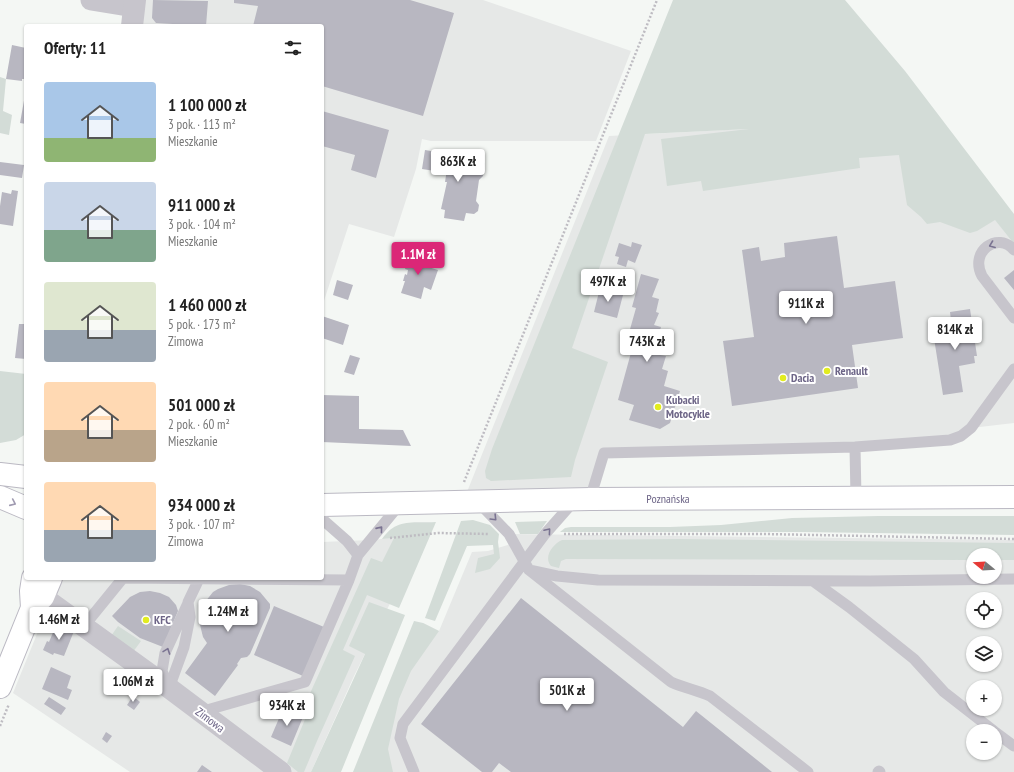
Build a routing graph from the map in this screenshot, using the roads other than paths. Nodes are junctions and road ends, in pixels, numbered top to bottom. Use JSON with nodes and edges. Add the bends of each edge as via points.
{"nodes":[{"id":1,"x":91,"y":0,"type":"edge"},
{"id":2,"x":134,"y":11,"type":"edge"},
{"id":3,"x":1014,"y":250,"type":"edge"},
{"id":4,"x":1014,"y":318,"type":"edge"},
{"id":5,"x":1014,"y":369,"type":"edge"},
{"id":6,"x":855,"y":447,"type":"junction"},
{"id":7,"x":0,"y":474,"type":"edge"},
{"id":8,"x":24,"y":477,"type":"edge"},
{"id":9,"x":0,"y":497,"type":"edge"},
{"id":10,"x":1014,"y":497,"type":"edge"},
{"id":11,"x":856,"y":498,"type":"junction"},
{"id":12,"x":582,"y":499,"type":"junction"},
{"id":13,"x":478,"y":502,"type":"junction"},
{"id":14,"x":401,"y":503,"type":"junction"},
{"id":15,"x":324,"y":505,"type":"edge"},
{"id":16,"x":24,"y":507,"type":"edge"},
{"id":17,"x":324,"y":521,"type":"edge"},
{"id":18,"x":358,"y":555,"type":"junction"},
{"id":19,"x":527,"y":566,"type":"junction"},
{"id":20,"x":1014,"y":579,"type":"edge"},
{"id":21,"x":121,"y":580,"type":"edge"},
{"id":22,"x":199,"y":580,"type":"edge"},
{"id":23,"x":324,"y":580,"type":"edge"},
{"id":24,"x":349,"y":580,"type":"junction"},
{"id":25,"x":813,"y":581,"type":"junction"},
{"id":26,"x":40,"y":590,"type":"edge"},
{"id":27,"x":188,"y":602,"type":"junction"},
{"id":28,"x":84,"y":626,"type":"junction"},
{"id":29,"x":0,"y":687,"type":"edge"},
{"id":30,"x":169,"y":688,"type":"junction"},
{"id":31,"x":200,"y":712,"type":"junction"},
{"id":32,"x":985,"y":724,"type":"edge"},
{"id":33,"x":1002,"y":737,"type":"edge"},
{"id":34,"x":1014,"y":746,"type":"edge"},
{"id":35,"x":281,"y":772,"type":"edge"},
{"id":36,"x":414,"y":772,"type":"edge"},
{"id":37,"x":808,"y":772,"type":"edge"}],
"edges":[{"from":1,"to":2,"type":"street"},
{"from":3,"to":4,"type":"lane","one_way":true,"via":[[1007,244],[993,243],[982,251],[978,263],[982,276]]},
{"from":5,"to":6,"type":"lane","via":[[975,423],[961,436],[940,442]]},
{"from":6,"to":11,"type":"lane"},
{"from":6,"to":12,"type":"lane","via":[[604,453]]},
{"from":7,"to":8,"type":"main road"},
{"from":9,"to":16,"type":"main road","one_way":true},
{"from":10,"to":11,"type":"main road","name":"Poznańska"},
{"from":11,"to":12,"type":"main road","name":"Poznańska"},
{"from":12,"to":13,"type":"main road","name":"Poznańska"},
{"from":19,"to":12,"type":"lane","one_way":true,"via":[[545,534]]},
{"from":13,"to":14,"type":"main road","name":"Poznańska"},
{"from":13,"to":19,"type":"lane","one_way":true,"via":[[509,534]]},
{"from":14,"to":15,"type":"main road","name":"Poznańska"},
{"from":18,"to":14,"type":"lane","one_way":true},
{"from":17,"to":18,"type":"lane","via":[[347,541]]},
{"from":18,"to":24,"type":"lane"},
{"from":19,"to":25,"type":"lane","via":[[557,576],[598,580]]},
{"from":19,"to":36,"type":"lane","via":[[403,724],[400,738]]},
{"from":19,"to":37,"type":"lane","via":[[671,682],[710,696]]},
{"from":20,"to":25,"type":"lane"},
{"from":21,"to":28,"type":"lane"},
{"from":22,"to":27,"type":"lane"},
{"from":23,"to":24,"type":"lane"},
{"from":24,"to":31,"type":"lane","via":[[305,682]]},
{"from":25,"to":32,"type":"lane","via":[[914,658],[944,692]]},
{"from":26,"to":28,"type":"street","name":"Zimowa"},
{"from":26,"to":29,"type":"main road"},
{"from":27,"to":30,"type":"lane","via":[[190,617],[184,647]]},
{"from":30,"to":27,"type":"lane","one_way":true,"via":[[162,671],[165,653]]},
{"from":28,"to":30,"type":"street","name":"Zimowa"},
{"from":30,"to":31,"type":"street","name":"Zimowa"},
{"from":31,"to":35,"type":"street","name":"Zimowa"},
{"from":33,"to":34,"type":"lane"}]}
